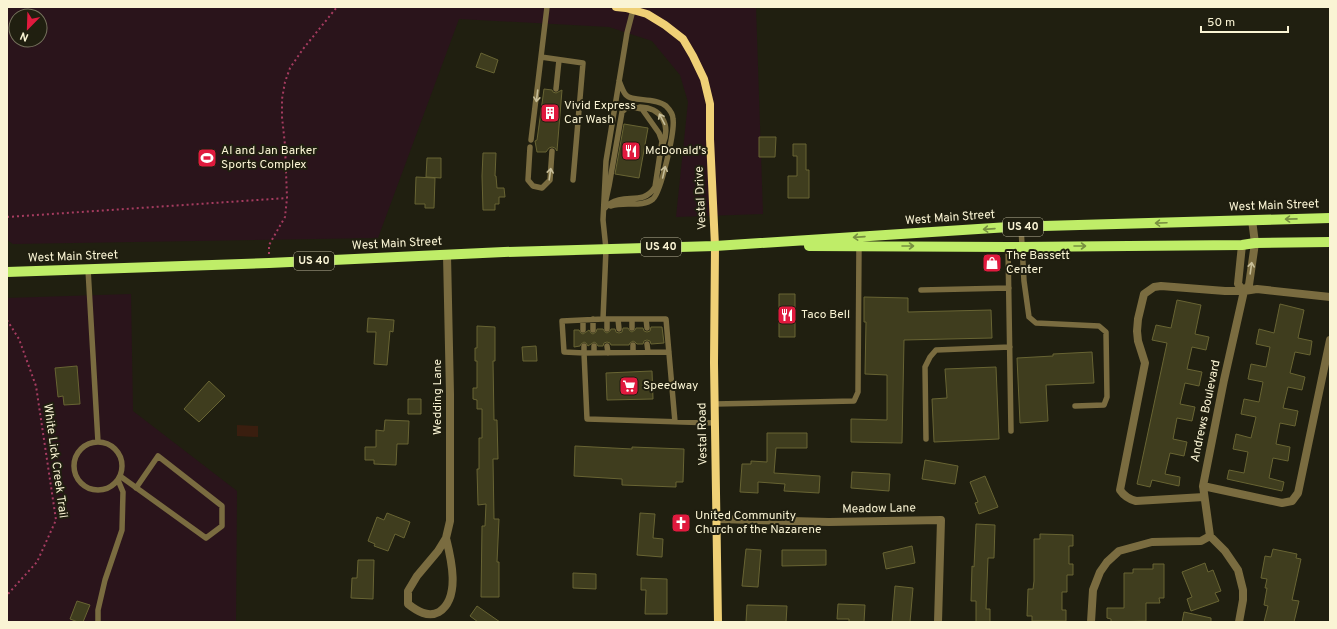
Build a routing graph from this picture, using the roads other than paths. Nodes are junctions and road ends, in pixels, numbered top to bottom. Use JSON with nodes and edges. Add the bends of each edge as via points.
{"nodes":[{"id":1,"x":548,"y":7,"type":"edge"},
{"id":2,"x":616,"y":7,"type":"edge"},
{"id":3,"x":633,"y":10,"type":"junction"},
{"id":4,"x":541,"y":57,"type":"junction"},
{"id":5,"x":559,"y":60,"type":"junction"},
{"id":6,"x":620,"y":81,"type":"junction"},
{"id":7,"x":556,"y":89,"type":"dead end"},
{"id":8,"x":635,"y":107,"type":"junction"},
{"id":9,"x":531,"y":140,"type":"dead end"},
{"id":10,"x":530,"y":147,"type":"dead end"},
{"id":11,"x":660,"y":149,"type":"junction"},
{"id":12,"x":552,"y":151,"type":"dead end"},
{"id":13,"x":573,"y":180,"type":"dead end"},
{"id":14,"x":604,"y":209,"type":"junction"},
{"id":15,"x":1330,"y":218,"type":"edge"},
{"id":16,"x":1252,"y":220,"type":"junction"},
{"id":17,"x":1020,"y":227,"type":"junction"},
{"id":18,"x":1330,"y":242,"type":"edge"},
{"id":19,"x":1255,"y":243,"type":"junction"},
{"id":20,"x":1242,"y":245,"type":"junction"},
{"id":21,"x":716,"y":246,"type":"junction"},
{"id":22,"x":859,"y":246,"type":"junction"},
{"id":23,"x":1022,"y":246,"type":"junction"},
{"id":24,"x":1008,"y":247,"type":"junction"},
{"id":25,"x":606,"y":249,"type":"junction"},
{"id":26,"x":447,"y":255,"type":"junction"},
{"id":27,"x":88,"y":269,"type":"junction"},
{"id":28,"x":7,"y":272,"type":"edge"},
{"id":29,"x":1009,"y":288,"type":"junction"},
{"id":30,"x":921,"y":290,"type":"dead end"},
{"id":31,"x":1244,"y":291,"type":"junction"},
{"id":32,"x":1330,"y":297,"type":"edge"},
{"id":33,"x":593,"y":319,"type":"junction"},
{"id":34,"x":605,"y":319,"type":"junction"},
{"id":35,"x":618,"y":319,"type":"junction"},
{"id":36,"x":632,"y":319,"type":"junction"},
{"id":37,"x":646,"y":319,"type":"junction"},
{"id":38,"x":583,"y":320,"type":"junction"},
{"id":39,"x":632,"y":328,"type":"dead end"},
{"id":40,"x":647,"y":328,"type":"dead end"},
{"id":41,"x":607,"y":329,"type":"dead end"},
{"id":42,"x":619,"y":329,"type":"dead end"},
{"id":43,"x":583,"y":330,"type":"dead end"},
{"id":44,"x":593,"y":330,"type":"dead end"},
{"id":45,"x":1330,"y":340,"type":"edge"},
{"id":46,"x":633,"y":344,"type":"dead end"},
{"id":47,"x":647,"y":344,"type":"dead end"},
{"id":48,"x":619,"y":345,"type":"dead end"},
{"id":49,"x":594,"y":346,"type":"dead end"},
{"id":50,"x":607,"y":346,"type":"dead end"},
{"id":51,"x":1010,"y":347,"type":"junction"},
{"id":52,"x":584,"y":350,"type":"junction"},
{"id":53,"x":594,"y":352,"type":"junction"},
{"id":54,"x":608,"y":352,"type":"junction"},
{"id":55,"x":619,"y":352,"type":"junction"},
{"id":56,"x":633,"y":352,"type":"junction"},
{"id":57,"x":648,"y":352,"type":"junction"},
{"id":58,"x":669,"y":352,"type":"junction"},
{"id":59,"x":715,"y":404,"type":"junction"},
{"id":60,"x":1075,"y":406,"type":"dead end"},
{"id":61,"x":676,"y":422,"type":"junction"},
{"id":62,"x":715,"y":423,"type":"junction"},
{"id":63,"x":1011,"y":431,"type":"dead end"},
{"id":64,"x":926,"y":439,"type":"dead end"},
{"id":65,"x":98,"y":442,"type":"junction"},
{"id":66,"x":119,"y":478,"type":"junction"},
{"id":67,"x":1203,"y":486,"type":"junction"},
{"id":68,"x":136,"y":488,"type":"junction"},
{"id":69,"x":1204,"y":497,"type":"junction"},
{"id":70,"x":717,"y":519,"type":"junction"},
{"id":71,"x":1210,"y":536,"type":"junction"},
{"id":72,"x":446,"y":538,"type":"junction"},
{"id":73,"x":98,"y":622,"type":"edge"},
{"id":74,"x":718,"y":622,"type":"edge"},
{"id":75,"x":938,"y":622,"type":"edge"},
{"id":76,"x":1091,"y":622,"type":"edge"},
{"id":77,"x":1239,"y":622,"type":"edge"}],
"edges":[{"from":1,"to":4,"type":"lane"},
{"from":2,"to":3,"type":"street","name":"Vestal Drive"},
{"from":3,"to":6,"type":"lane"},
{"from":3,"to":21,"type":"street","name":"Vestal Drive","via":[[647,14],[666,25],[683,39],[704,80],[710,104]]},
{"from":4,"to":5,"type":"lane"},
{"from":4,"to":9,"type":"lane","one_way":true},
{"from":5,"to":7,"type":"lane"},
{"from":5,"to":13,"type":"lane","via":[[583,63]]},
{"from":6,"to":14,"type":"lane","via":[[606,161]]},
{"from":14,"to":6,"type":"lane","one_way":true,"via":[[615,205],[643,203],[657,195],[673,129],[674,120],[666,106],[657,101],[626,95]]},
{"from":8,"to":11,"type":"lane","via":[[642,109],[659,133],[662,140]]},
{"from":11,"to":8,"type":"lane","one_way":true,"via":[[666,130],[662,117],[652,109]]},
{"from":8,"to":14,"type":"lane","via":[[626,108],[622,112]]},
{"from":10,"to":12,"type":"lane","one_way":true,"via":[[528,180],[533,186],[542,188],[550,180]]},
{"from":11,"to":14,"type":"lane","via":[[655,187],[651,193],[611,202]]},
{"from":14,"to":25,"type":"lane"},
{"from":15,"to":16,"type":"main road","name":"West Main Street","number":"US 40","one_way":true},
{"from":16,"to":17,"type":"main road","name":"West Main Street","number":"US 40","one_way":true},
{"from":16,"to":19,"type":"street","name":"Andrews Boulevard"},
{"from":17,"to":21,"type":"main road","name":"West Main Street","number":"US 40","one_way":true},
{"from":17,"to":23,"type":"lane"},
{"from":18,"to":19,"type":"main road","name":"West Main Street","number":"US 40"},
{"from":19,"to":20,"type":"main road","name":"West Main Street","number":"US 40"},
{"from":31,"to":19,"type":"street","name":"Andrews Boulevard","one_way":true,"via":[[1249,285]]},
{"from":23,"to":20,"type":"main road","name":"West Main Street","number":"US 40","one_way":true},
{"from":20,"to":31,"type":"street","name":"Andrews Boulevard","via":[[1238,284]]},
{"from":21,"to":22,"type":"main road","name":"West Main Street","number":"US 40"},
{"from":21,"to":25,"type":"main road","name":"West Main Street","number":"US 40"},
{"from":21,"to":59,"type":"street","name":"Vestal Road"},
{"from":22,"to":24,"type":"main road","name":"West Main Street","number":"US 40","one_way":true},
{"from":22,"to":59,"type":"lane","via":[[858,392],[854,401]]},
{"from":23,"to":24,"type":"main road","name":"West Main Street","number":"US 40"},
{"from":23,"to":60,"type":"lane","via":[[1029,317],[1036,324],[1099,326],[1106,332],[1107,397],[1104,405]]},
{"from":24,"to":29,"type":"lane"},
{"from":25,"to":26,"type":"main road","name":"West Main Street","number":"US 40"},
{"from":25,"to":34,"type":"lane"},
{"from":26,"to":27,"type":"main road","name":"West Main Street","number":"US 40"},
{"from":26,"to":72,"type":"street","name":"Wedding Lane","via":[[450,521]]},
{"from":27,"to":28,"type":"main road","name":"West Main Street","number":"US 40"},
{"from":27,"to":65,"type":"lane"},
{"from":29,"to":30,"type":"lane"},
{"from":29,"to":51,"type":"lane"},
{"from":31,"to":32,"type":"street","via":[[1257,289]]},
{"from":31,"to":67,"type":"street","name":"Andrews Boulevard"},
{"from":31,"to":69,"type":"street","via":[[1154,287],[1144,294],[1138,319],[1138,341],[1145,363],[1120,490],[1123,495],[1136,501]]},
{"from":33,"to":34,"type":"lane"},
{"from":33,"to":38,"type":"lane"},
{"from":33,"to":44,"type":"lane"},
{"from":34,"to":35,"type":"lane"},
{"from":34,"to":41,"type":"lane"},
{"from":35,"to":36,"type":"lane"},
{"from":35,"to":42,"type":"lane"},
{"from":36,"to":37,"type":"lane"},
{"from":36,"to":39,"type":"lane"},
{"from":37,"to":40,"type":"lane"},
{"from":37,"to":58,"type":"lane","via":[[666,320]]},
{"from":38,"to":43,"type":"lane"},
{"from":38,"to":52,"type":"lane","via":[[562,321],[564,352]]},
{"from":45,"to":67,"type":"street","via":[[1298,493],[1292,500],[1282,503]]},
{"from":46,"to":56,"type":"lane"},
{"from":47,"to":57,"type":"lane"},
{"from":48,"to":55,"type":"lane"},
{"from":49,"to":53,"type":"lane"},
{"from":50,"to":54,"type":"lane"},
{"from":51,"to":63,"type":"lane"},
{"from":51,"to":64,"type":"lane","via":[[936,350],[925,367]]},
{"from":52,"to":53,"type":"lane"},
{"from":52,"to":61,"type":"lane","via":[[587,419]]},
{"from":53,"to":54,"type":"lane"},
{"from":54,"to":55,"type":"lane"},
{"from":55,"to":56,"type":"lane"},
{"from":56,"to":57,"type":"lane"},
{"from":57,"to":58,"type":"lane"},
{"from":58,"to":61,"type":"lane"},
{"from":59,"to":62,"type":"street","name":"Vestal Road"},
{"from":61,"to":62,"type":"lane"},
{"from":62,"to":70,"type":"street","name":"Vestal Road"},
{"from":65,"to":66,"type":"lane","via":[[109,445],[120,456],[122,464]]},
{"from":65,"to":66,"type":"lane","via":[[86,445],[75,457],[74,472],[78,480],[90,489],[98,490],[112,486]]},
{"from":66,"to":68,"type":"lane"},
{"from":66,"to":73,"type":"lane","via":[[123,492],[122,530],[105,580]]},
{"from":67,"to":69,"type":"street","name":"Andrews Boulevard"},
{"from":68,"to":68,"type":"lane","via":[[206,538],[222,526],[222,506],[158,456]]},
{"from":69,"to":71,"type":"street","name":"Andrews Boulevard"},
{"from":70,"to":74,"type":"street","name":"Vestal Road"},
{"from":70,"to":75,"type":"street","name":"Meadow Lane","via":[[829,522],[941,520]]},
{"from":71,"to":76,"type":"street","via":[[1201,541],[1152,542],[1119,550],[1100,572],[1093,590]]},
{"from":71,"to":77,"type":"street","via":[[1225,551],[1238,570],[1243,590]]},
{"from":72,"to":72,"type":"street","name":"Wedding Lane","via":[[408,591],[408,604],[426,614],[436,614],[446,606],[452,593],[452,560]]}]}
